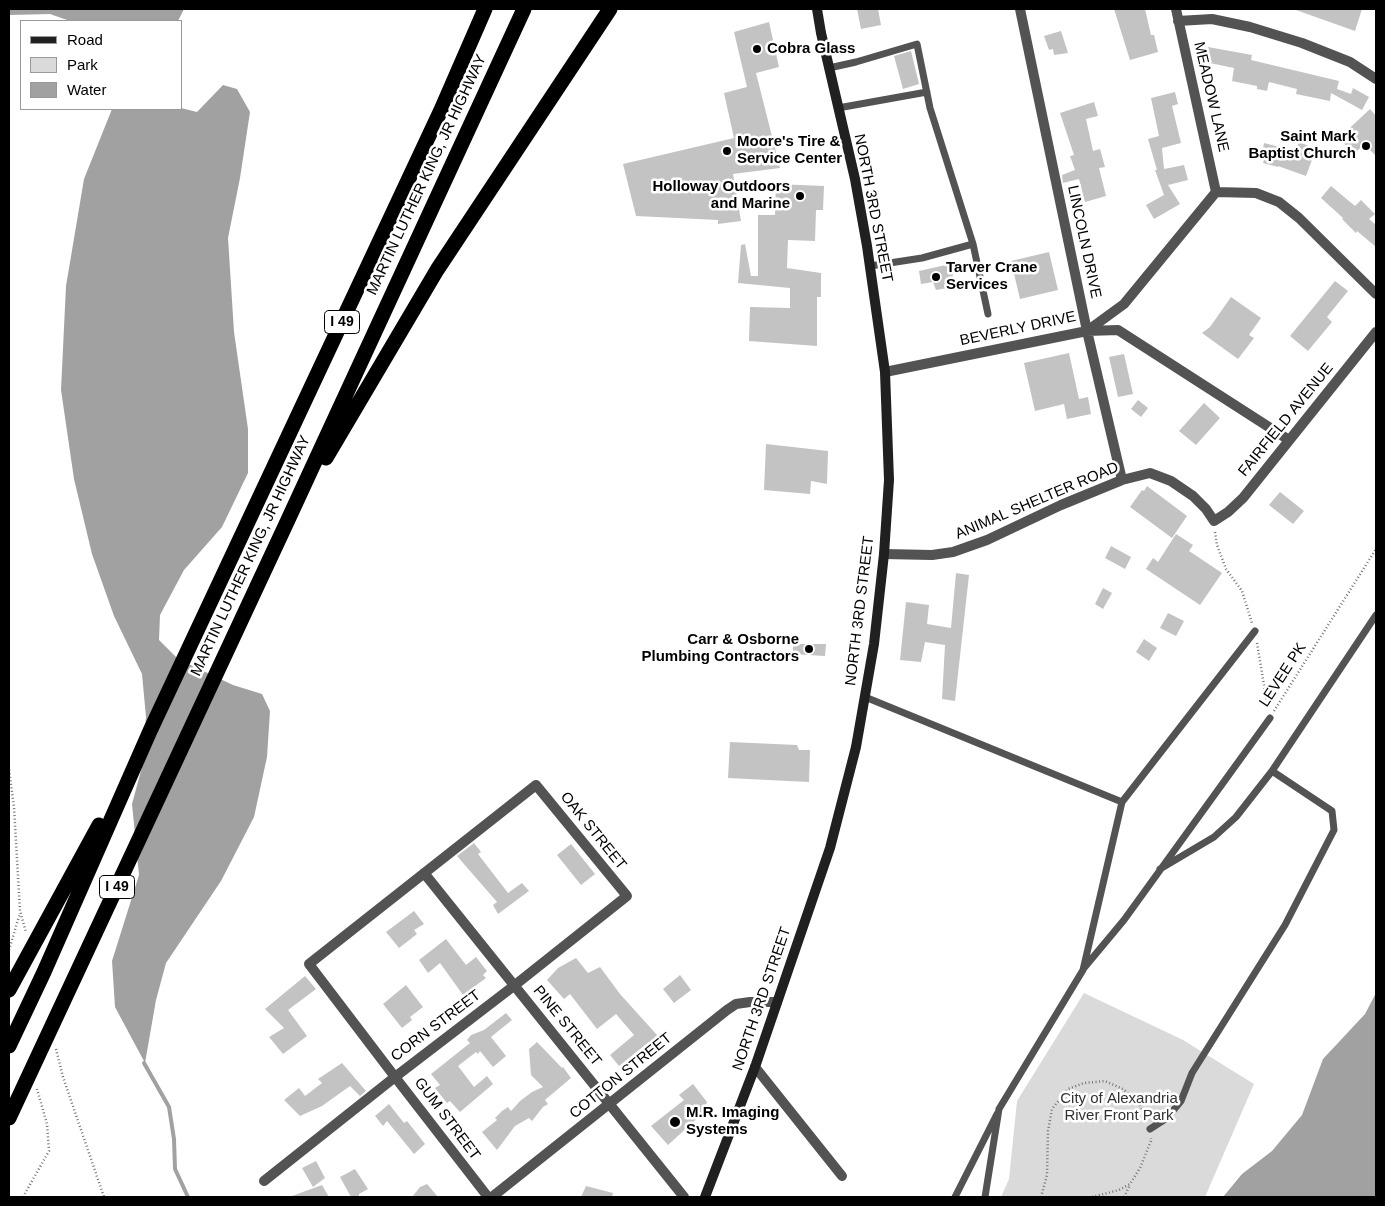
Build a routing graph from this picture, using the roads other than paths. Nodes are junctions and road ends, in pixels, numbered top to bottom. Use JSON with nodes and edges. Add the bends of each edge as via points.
{"nodes":[{"id":1,"x":485,"y":9,"type":"edge"},
{"id":2,"x":524,"y":9,"type":"edge"},
{"id":3,"x":610,"y":9,"type":"edge"},
{"id":4,"x":817,"y":9,"type":"edge"},
{"id":5,"x":1020,"y":9,"type":"edge"},
{"id":6,"x":1176,"y":9,"type":"edge"},
{"id":7,"x":1178,"y":21,"type":"junction"},
{"id":8,"x":829,"y":68,"type":"junction"},
{"id":9,"x":1376,"y":79,"type":"edge"},
{"id":10,"x":927,"y":92,"type":"junction"},
{"id":11,"x":838,"y":108,"type":"junction"},
{"id":12,"x":1216,"y":192,"type":"junction"},
{"id":13,"x":973,"y":244,"type":"junction"},
{"id":14,"x":870,"y":266,"type":"junction"},
{"id":15,"x":1376,"y":294,"type":"edge"},
{"id":16,"x":988,"y":314,"type":"dead end"},
{"id":17,"x":1087,"y":331,"type":"junction"},
{"id":18,"x":1376,"y":332,"type":"edge"},
{"id":19,"x":885,"y":372,"type":"junction"},
{"id":20,"x":1289,"y":440,"type":"junction"},
{"id":21,"x":1122,"y":480,"type":"junction"},
{"id":22,"x":1214,"y":521,"type":"joint"},
{"id":23,"x":287,"y":522,"type":"junction"},
{"id":24,"x":884,"y":554,"type":"junction"},
{"id":25,"x":1376,"y":615,"type":"edge"},
{"id":26,"x":1255,"y":631,"type":"road end"},
{"id":27,"x":865,"y":697,"type":"junction"},
{"id":28,"x":1270,"y":718,"type":"road end"},
{"id":29,"x":150,"y":731,"type":"junction"},
{"id":30,"x":1272,"y":771,"type":"junction"},
{"id":31,"x":1122,"y":802,"type":"junction"},
{"id":32,"x":1160,"y":869,"type":"junction"},
{"id":33,"x":424,"y":874,"type":"junction"},
{"id":34,"x":627,"y":896,"type":"joint"},
{"id":35,"x":1083,"y":970,"type":"junction"},
{"id":36,"x":515,"y":985,"type":"junction"},
{"id":37,"x":9,"y":990,"type":"edge"},
{"id":38,"x":777,"y":1002,"type":"junction"},
{"id":39,"x":9,"y":1046,"type":"edge"},
{"id":40,"x":755,"y":1067,"type":"junction"},
{"id":41,"x":395,"y":1077,"type":"junction"},
{"id":42,"x":610,"y":1103,"type":"junction"},
{"id":43,"x":1000,"y":1109,"type":"junction"},
{"id":44,"x":9,"y":1118,"type":"edge"},
{"id":45,"x":1150,"y":1129,"type":"road end"},
{"id":46,"x":842,"y":1176,"type":"dead end"},
{"id":47,"x":264,"y":1180,"type":"dead end"},
{"id":48,"x":488,"y":1197,"type":"edge"},
{"id":49,"x":492,"y":1197,"type":"edge"},
{"id":50,"x":684,"y":1197,"type":"edge"},
{"id":51,"x":705,"y":1197,"type":"edge"},
{"id":52,"x":955,"y":1197,"type":"edge"},
{"id":53,"x":985,"y":1197,"type":"edge"}],
"edges":[{"from":1,"to":29,"type":"highway","name":"MARTIN LUTHER KING, JR HIGHWAY","number":"I 49"},
{"from":2,"to":23,"type":"highway","name":"MARTIN LUTHER KING, JR HIGHWAY","number":"I 49"},
{"from":3,"to":23,"type":"highway","via":[[437,270]]},
{"from":4,"to":8,"type":"main road","name":"NORTH 3RD STREET"},
{"from":5,"to":17,"type":"street","name":"LINCOLN DRIVE"},
{"from":6,"to":7,"type":"street","name":"MEADOW LANE"},
{"from":7,"to":9,"type":"street","via":[[1212,20],[1250,27],[1350,62]]},
{"from":7,"to":12,"type":"street","name":"MEADOW LANE"},
{"from":8,"to":10,"type":"lane","via":[[917,44]]},
{"from":8,"to":11,"type":"main road","name":"NORTH 3RD STREET"},
{"from":10,"to":11,"type":"lane"},
{"from":10,"to":13,"type":"lane"},
{"from":11,"to":14,"type":"main road","name":"NORTH 3RD STREET"},
{"from":12,"to":15,"type":"street","via":[[1256,193],[1279,202]]},
{"from":12,"to":17,"type":"street","name":"BEVERLY DRIVE","via":[[1124,304]]},
{"from":13,"to":14,"type":"lane","via":[[922,258]]},
{"from":13,"to":16,"type":"lane"},
{"from":14,"to":19,"type":"main road","name":"NORTH 3RD STREET"},
{"from":17,"to":19,"type":"street","name":"BEVERLY DRIVE"},
{"from":17,"to":20,"type":"street","via":[[1118,330]]},
{"from":17,"to":21,"type":"street","name":"LINCOLN DRIVE"},
{"from":18,"to":20,"type":"street","name":"FAIRFIELD AVENUE"},
{"from":19,"to":24,"type":"main road","name":"NORTH 3RD STREET","via":[[889,480]]},
{"from":20,"to":22,"type":"street","name":"FAIRFIELD AVENUE","via":[[1243,498]]},
{"from":21,"to":22,"type":"street","name":"ANIMAL SHELTER ROAD","via":[[1150,473],[1171,481],[1193,496]]},
{"from":21,"to":24,"type":"street","name":"ANIMAL SHELTER ROAD","via":[[953,552]]},
{"from":23,"to":44,"type":"highway","name":"MARTIN LUTHER KING, JR HIGHWAY","number":"I 49"},
{"from":24,"to":27,"type":"main road","name":"NORTH 3RD STREET"},
{"from":25,"to":30,"type":"lane"},
{"from":26,"to":31,"type":"lane"},
{"from":27,"to":31,"type":"lane"},
{"from":27,"to":38,"type":"main road","name":"NORTH 3RD STREET","via":[[856,747],[830,848]]},
{"from":28,"to":32,"type":"lane"},
{"from":29,"to":37,"type":"highway"},
{"from":29,"to":39,"type":"highway","name":"MARTIN LUTHER KING, JR HIGHWAY","number":"I 49"},
{"from":30,"to":32,"type":"lane","via":[[1236,817],[1214,837]]},
{"from":30,"to":45,"type":"lane","via":[[1332,811],[1334,830],[1285,925],[1192,1073],[1181,1101],[1167,1118]]},
{"from":31,"to":35,"type":"lane"},
{"from":32,"to":35,"type":"lane"},
{"from":33,"to":34,"type":"street","name":"OAK STREET","via":[[536,785]]},
{"from":33,"to":36,"type":"street","name":"PINE STREET"},
{"from":33,"to":41,"type":"street","name":"GUM STREET","via":[[309,964]]},
{"from":34,"to":36,"type":"street","name":"CORN STREET"},
{"from":35,"to":43,"type":"lane"},
{"from":36,"to":41,"type":"street","name":"CORN STREET"},
{"from":36,"to":42,"type":"street","name":"PINE STREET"},
{"from":38,"to":40,"type":"main road","name":"NORTH 3RD STREET"},
{"from":38,"to":42,"type":"street","name":"COTTON STREET","via":[[736,1004]]},
{"from":40,"to":46,"type":"street"},
{"from":40,"to":51,"type":"main road","name":"NORTH 3RD STREET"},
{"from":41,"to":47,"type":"street","name":"CORN STREET"},
{"from":41,"to":48,"type":"street","name":"GUM STREET"},
{"from":42,"to":49,"type":"street","name":"COTTON STREET"},
{"from":42,"to":50,"type":"street","name":"PINE STREET"},
{"from":43,"to":52,"type":"lane"},
{"from":43,"to":53,"type":"lane"}]}
